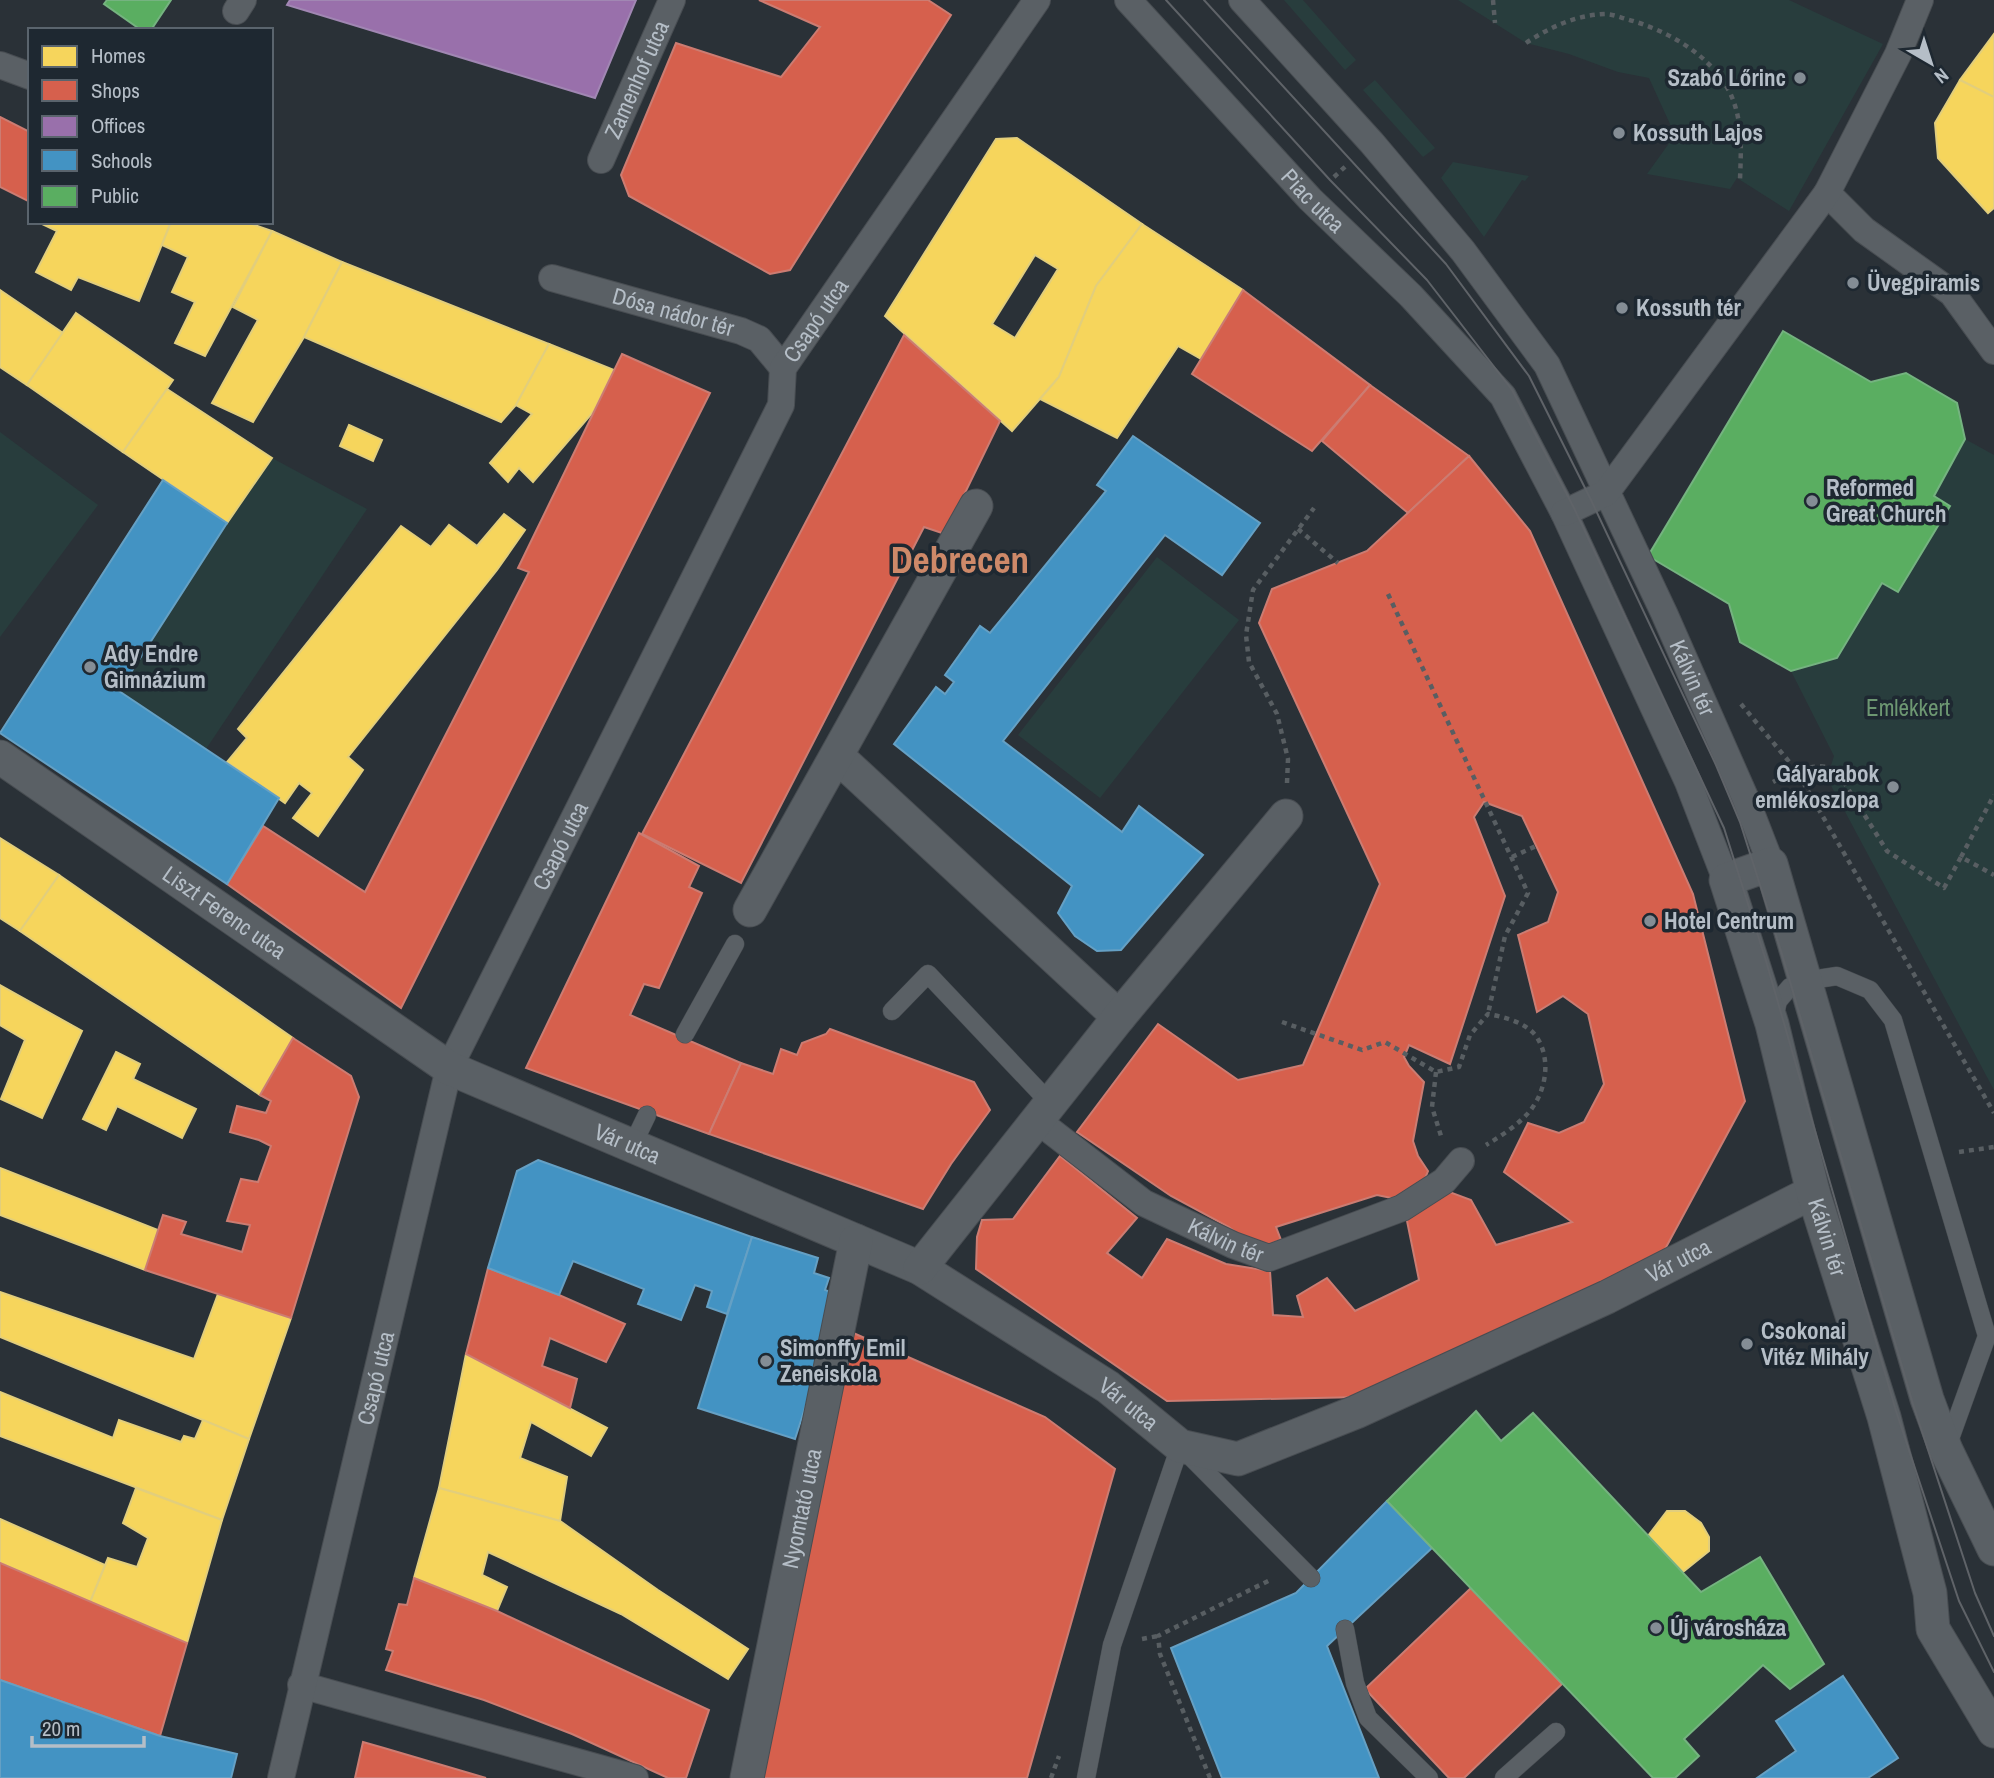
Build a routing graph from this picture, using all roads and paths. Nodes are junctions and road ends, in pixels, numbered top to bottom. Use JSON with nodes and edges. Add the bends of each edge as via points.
{"nodes":[{"id":1,"x":672,"y":0,"type":"edge"},
{"id":2,"x":1037,"y":0,"type":"edge"},
{"id":3,"x":1128,"y":0,"type":"edge"},
{"id":4,"x":1242,"y":0,"type":"edge"},
{"id":5,"x":1493,"y":0,"type":"edge"},
{"id":6,"x":1920,"y":0,"type":"edge"},
{"id":7,"x":1495,"y":23,"type":"dead end"},
{"id":8,"x":1526,"y":43,"type":"dead end"},
{"id":9,"x":0,"y":65,"type":"edge"},
{"id":10,"x":28,"y":75,"type":"edge"},
{"id":11,"x":1372,"y":143,"type":"junction"},
{"id":12,"x":601,"y":160,"type":"dead end"},
{"id":13,"x":1740,"y":180,"type":"dead end"},
{"id":14,"x":1826,"y":193,"type":"junction"},
{"id":15,"x":1310,"y":199,"type":"junction"},
{"id":16,"x":552,"y":278,"type":"dead end"},
{"id":17,"x":1994,"y":351,"type":"edge"},
{"id":18,"x":783,"y":368,"type":"junction"},
{"id":19,"x":1503,"y":396,"type":"joint"},
{"id":20,"x":1606,"y":493,"type":"junction"},
{"id":21,"x":976,"y":506,"type":"dead end"},
{"id":22,"x":1314,"y":508,"type":"dead end"},
{"id":23,"x":1564,"y":513,"type":"junction"},
{"id":24,"x":1298,"y":529,"type":"junction"},
{"id":25,"x":1338,"y":563,"type":"dead end"},
{"id":26,"x":1388,"y":594,"type":"dead end"},
{"id":27,"x":1736,"y":698,"type":"dead end"},
{"id":28,"x":837,"y":756,"type":"junction"},
{"id":29,"x":0,"y":757,"type":"edge"},
{"id":30,"x":1796,"y":770,"type":"junction"},
{"id":31,"x":1994,"y":795,"type":"edge"},
{"id":32,"x":1745,"y":797,"type":"junction"},
{"id":33,"x":1286,"y":816,"type":"joint"},
{"id":34,"x":1536,"y":846,"type":"dead end"},
{"id":35,"x":1512,"y":857,"type":"junction"},
{"id":36,"x":1961,"y":857,"type":"junction"},
{"id":37,"x":1771,"y":864,"type":"junction"},
{"id":38,"x":1994,"y":875,"type":"edge"},
{"id":39,"x":1726,"y":880,"type":"junction"},
{"id":40,"x":750,"y":911,"type":"dead end"},
{"id":41,"x":735,"y":944,"type":"dead end"},
{"id":42,"x":1804,"y":981,"type":"junction"},
{"id":43,"x":892,"y":1011,"type":"dead end"},
{"id":44,"x":1488,"y":1014,"type":"junction"},
{"id":45,"x":1119,"y":1017,"type":"junction"},
{"id":46,"x":1282,"y":1022,"type":"dead end"},
{"id":47,"x":1772,"y":1024,"type":"junction"},
{"id":48,"x":685,"y":1034,"type":"dead end"},
{"id":49,"x":449,"y":1068,"type":"junction"},
{"id":50,"x":1436,"y":1072,"type":"junction"},
{"id":51,"x":1045,"y":1112,"type":"junction"},
{"id":52,"x":1994,"y":1113,"type":"edge"},
{"id":53,"x":647,"y":1115,"type":"dead end"},
{"id":54,"x":632,"y":1146,"type":"junction"},
{"id":55,"x":1461,"y":1161,"type":"junction"},
{"id":56,"x":1813,"y":1192,"type":"junction"},
{"id":57,"x":856,"y":1241,"type":"junction"},
{"id":58,"x":920,"y":1268,"type":"junction"},
{"id":59,"x":1180,"y":1446,"type":"junction"},
{"id":60,"x":1946,"y":1450,"type":"junction"},
{"id":61,"x":1994,"y":1549,"type":"edge"},
{"id":62,"x":1305,"y":1572,"type":"joint"},
{"id":63,"x":1345,"y":1629,"type":"dead end"},
{"id":64,"x":301,"y":1685,"type":"junction"},
{"id":65,"x":1994,"y":1731,"type":"edge"},
{"id":66,"x":1556,"y":1732,"type":"dead end"},
{"id":67,"x":281,"y":1778,"type":"edge"},
{"id":68,"x":635,"y":1778,"type":"edge"},
{"id":69,"x":747,"y":1778,"type":"edge"},
{"id":70,"x":1087,"y":1778,"type":"edge"},
{"id":71,"x":1210,"y":1778,"type":"edge"},
{"id":72,"x":1429,"y":1778,"type":"edge"},
{"id":73,"x":1504,"y":1778,"type":"edge"}],
"edges":[{"from":1,"to":12,"type":"street","name":"Zamenhof utca"},
{"from":2,"to":18,"type":"street","name":"Csapó utca"},
{"from":3,"to":15,"type":"street","name":"Piac utca"},
{"from":4,"to":11,"type":"street"},
{"from":5,"to":7,"type":"path"},
{"from":6,"to":14,"type":"street","via":[[1898,54]]},
{"from":8,"to":13,"type":"path","via":[[1564,21],[1607,13],[1647,24],[1685,44],[1712,67],[1730,95],[1741,131]]},
{"from":9,"to":10,"type":"street"},
{"from":11,"to":15,"type":"path"},
{"from":11,"to":20,"type":"street","name":"Kálvin tér","via":[[1463,251],[1547,365]]},
{"from":14,"to":17,"type":"street","via":[[1864,230],[1952,293]]},
{"from":14,"to":20,"type":"street"},
{"from":15,"to":19,"type":"street","name":"Piac utca","via":[[1411,296]]},
{"from":16,"to":18,"type":"street","name":"Dósa nádor tér","via":[[741,331],[759,339]]},
{"from":18,"to":49,"type":"street","name":"Csapó utca","via":[[781,405]]},
{"from":19,"to":23,"type":"street","name":"Kálvin tér"},
{"from":20,"to":23,"type":"street"},
{"from":20,"to":32,"type":"street","name":"Kálvin tér"},
{"from":21,"to":28,"type":"street"},
{"from":22,"to":24,"type":"path"},
{"from":23,"to":39,"type":"street","name":"Kálvin tér","via":[[1688,782]]},
{"from":24,"to":25,"type":"path"},
{"from":24,"to":33,"type":"path","via":[[1253,590],[1246,635],[1249,662],[1276,715],[1288,759]]},
{"from":26,"to":35,"type":"path"},
{"from":27,"to":30,"type":"path"},
{"from":28,"to":40,"type":"street"},
{"from":28,"to":45,"type":"street"},
{"from":29,"to":49,"type":"street","name":"Liszt Ferenc utca"},
{"from":30,"to":32,"type":"path"},
{"from":30,"to":36,"type":"path","via":[[1830,767],[1836,771],[1887,851],[1944,888]]},
{"from":30,"to":52,"type":"path"},
{"from":31,"to":36,"type":"path"},
{"from":32,"to":37,"type":"street","name":"Kálvin tér"},
{"from":33,"to":45,"type":"street"},
{"from":34,"to":35,"type":"path"},
{"from":35,"to":44,"type":"path","via":[[1528,893],[1505,936]]},
{"from":36,"to":38,"type":"path"},
{"from":37,"to":39,"type":"street"},
{"from":37,"to":42,"type":"street","name":"Kálvin tér"},
{"from":39,"to":47,"type":"street","name":"Kálvin tér"},
{"from":41,"to":48,"type":"lane"},
{"from":42,"to":47,"type":"lane","via":[[1790,987],[1778,1001]]},
{"from":42,"to":60,"type":"street","name":"Kálvin tér"},
{"from":42,"to":60,"type":"lane","via":[[1837,976],[1870,990],[1893,1020],[1987,1336]]},
{"from":43,"to":51,"type":"lane","via":[[928,974]]},
{"from":44,"to":50,"type":"path","via":[[1470,1035],[1459,1068]]},
{"from":44,"to":55,"type":"path","via":[[1511,1019],[1536,1036],[1547,1063],[1542,1090],[1529,1112]]},
{"from":45,"to":51,"type":"street"},
{"from":46,"to":50,"type":"path","via":[[1362,1049],[1385,1042]]},
{"from":47,"to":56,"type":"street","name":"Kálvin tér"},
{"from":49,"to":54,"type":"street","name":"Vár utca"},
{"from":49,"to":64,"type":"street","name":"Csapó utca"},
{"from":50,"to":55,"type":"path","via":[[1432,1107],[1438,1133]]},
{"from":51,"to":55,"type":"street","name":"Kálvin tér","via":[[1144,1203],[1269,1258],[1402,1209],[1444,1181]]},
{"from":51,"to":58,"type":"street"},
{"from":53,"to":54,"type":"lane"},
{"from":54,"to":57,"type":"street","name":"Vár utca"},
{"from":56,"to":59,"type":"street","name":"Vár utca","via":[[1606,1297],[1356,1412],[1238,1459]]},
{"from":56,"to":65,"type":"street","name":"Kálvin tér","via":[[1884,1417],[1930,1593],[1933,1629]]},
{"from":57,"to":58,"type":"street","name":"Vár utca"},
{"from":57,"to":69,"type":"street","name":"Nyomtató utca"},
{"from":58,"to":59,"type":"street","name":"Vár utca","via":[[1108,1387]]},
{"from":59,"to":62,"type":"lane"},
{"from":59,"to":70,"type":"lane","via":[[1112,1645]]},
{"from":60,"to":61,"type":"street","name":"Kálvin tér"},
{"from":62,"to":71,"type":"path","via":[[1158,1636],[1160,1654]]},
{"from":63,"to":72,"type":"lane","via":[[1355,1684],[1368,1718]]},
{"from":64,"to":67,"type":"street","name":"Csapó utca"},
{"from":64,"to":68,"type":"street"},
{"from":66,"to":73,"type":"lane"}]}
